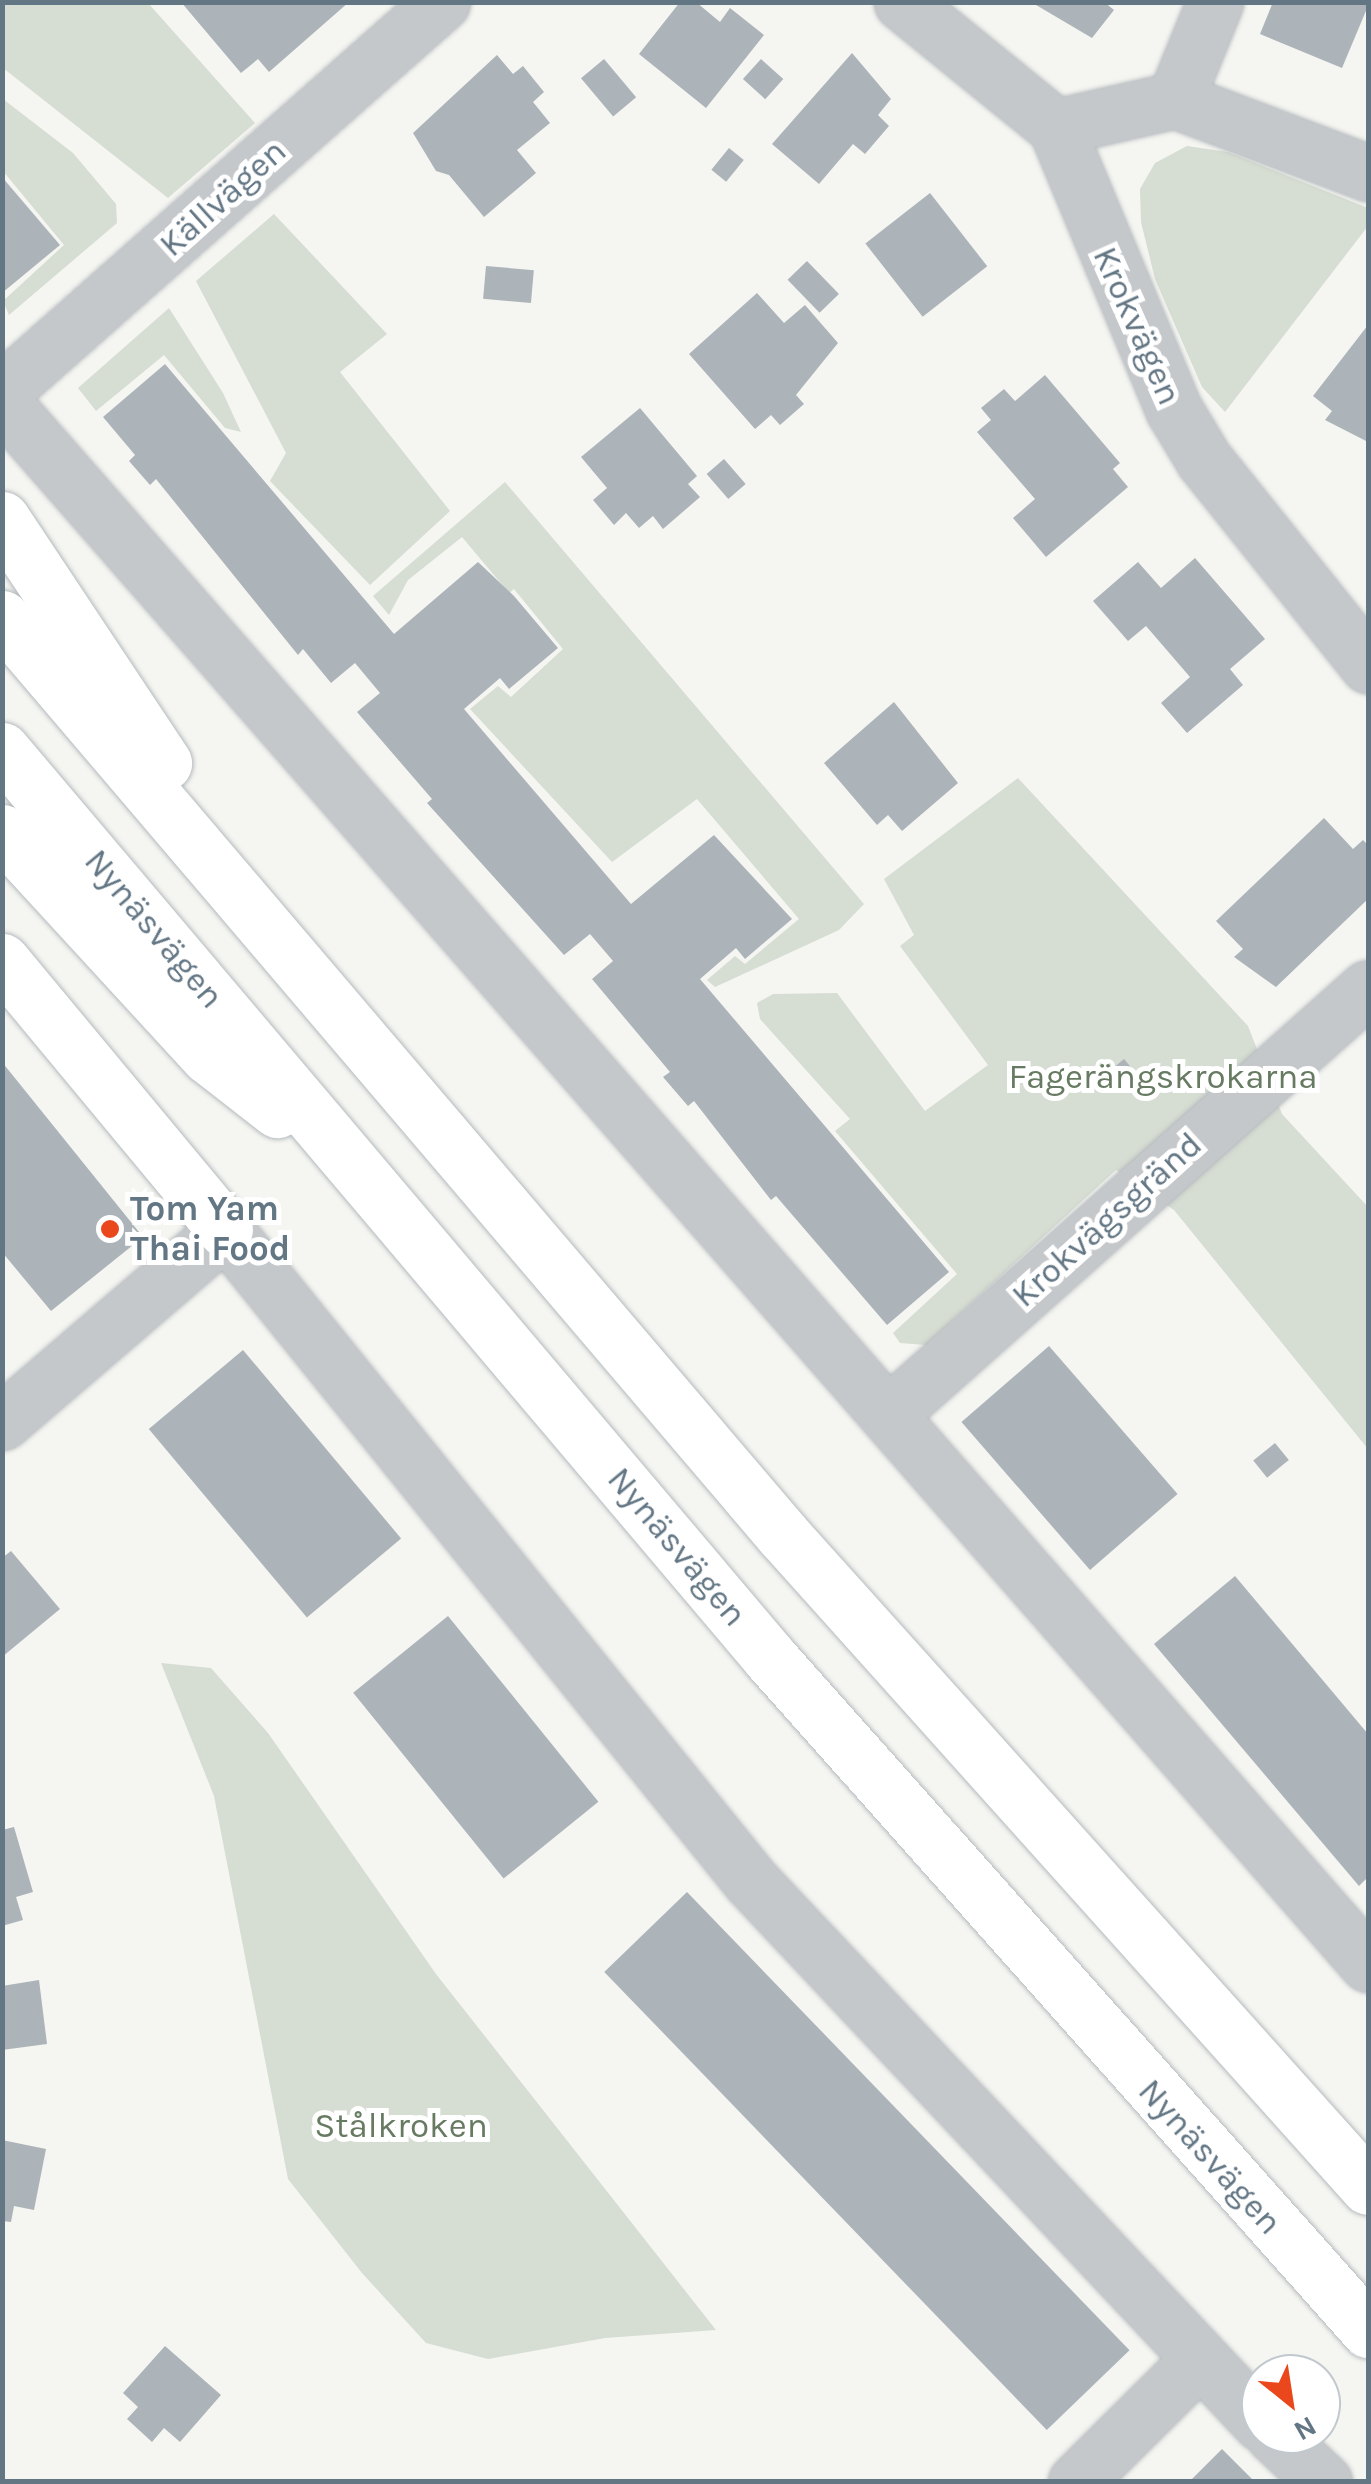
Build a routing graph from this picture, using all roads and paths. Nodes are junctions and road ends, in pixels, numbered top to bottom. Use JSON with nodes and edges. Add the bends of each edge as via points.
{"nodes":[{"id":1,"x":442,"y":2,"type":"edge"},
{"id":2,"x":902,"y":2,"type":"edge"},
{"id":3,"x":1214,"y":2,"type":"edge"},
{"id":4,"x":1175,"y":100,"type":"junction"},
{"id":5,"x":1056,"y":127,"type":"junction"},
{"id":6,"x":1368,"y":173,"type":"edge"},
{"id":7,"x":2,"y":391,"type":"edge"},
{"id":8,"x":2,"y":402,"type":"edge"},
{"id":9,"x":2,"y":519,"type":"edge"},
{"id":10,"x":2,"y":618,"type":"edge"},
{"id":11,"x":1368,"y":665,"type":"edge"},
{"id":12,"x":2,"y":750,"type":"edge"},
{"id":13,"x":2,"y":832,"type":"edge"},
{"id":14,"x":2,"y":961,"type":"edge"},
{"id":15,"x":304,"y":974,"type":"junction"},
{"id":16,"x":1368,"y":988,"type":"edge"},
{"id":17,"x":370,"y":1183,"type":"junction"},
{"id":18,"x":225,"y":1230,"type":"junction"},
{"id":19,"x":891,"y":1412,"type":"junction"},
{"id":20,"x":2,"y":1422,"type":"edge"},
{"id":21,"x":1368,"y":1964,"type":"edge"},
{"id":22,"x":1368,"y":2187,"type":"edge"},
{"id":23,"x":1368,"y":2330,"type":"edge"},
{"id":24,"x":1196,"y":2363,"type":"junction"},
{"id":25,"x":1241,"y":2405,"type":"edge"},
{"id":26,"x":1294,"y":2454,"type":"edge"},
{"id":27,"x":1076,"y":2482,"type":"edge"},
{"id":28,"x":1324,"y":2482,"type":"edge"}],
"edges":[{"from":1,"to":7,"type":"street","name":"Källvägen"},
{"from":2,"to":5,"type":"street","name":"Krokvägen"},
{"from":3,"to":4,"type":"street"},
{"from":4,"to":5,"type":"street"},
{"from":4,"to":6,"type":"street"},
{"from":5,"to":11,"type":"street","name":"Krokvägen","via":[[1174,410],[1204,460]]},
{"from":8,"to":19,"type":"street"},
{"from":9,"to":15,"type":"main road"},
{"from":10,"to":15,"type":"main road"},
{"from":12,"to":17,"type":"main road","name":"Nynäsvägen"},
{"from":13,"to":17,"type":"main road","via":[[208,1056]]},
{"from":14,"to":18,"type":"main road"},
{"from":15,"to":22,"type":"main road","via":[[783,1535]]},
{"from":16,"to":19,"type":"street","name":"Krokvägsgränd"},
{"from":17,"to":23,"type":"main road","name":"Nynäsvägen","via":[[796,1688]]},
{"from":18,"to":20,"type":"street"},
{"from":18,"to":24,"type":"street","via":[[750,1880]]},
{"from":19,"to":21,"type":"street"},
{"from":24,"to":25,"type":"street"},
{"from":24,"to":27,"type":"street"},
{"from":26,"to":28,"type":"street"}]}
